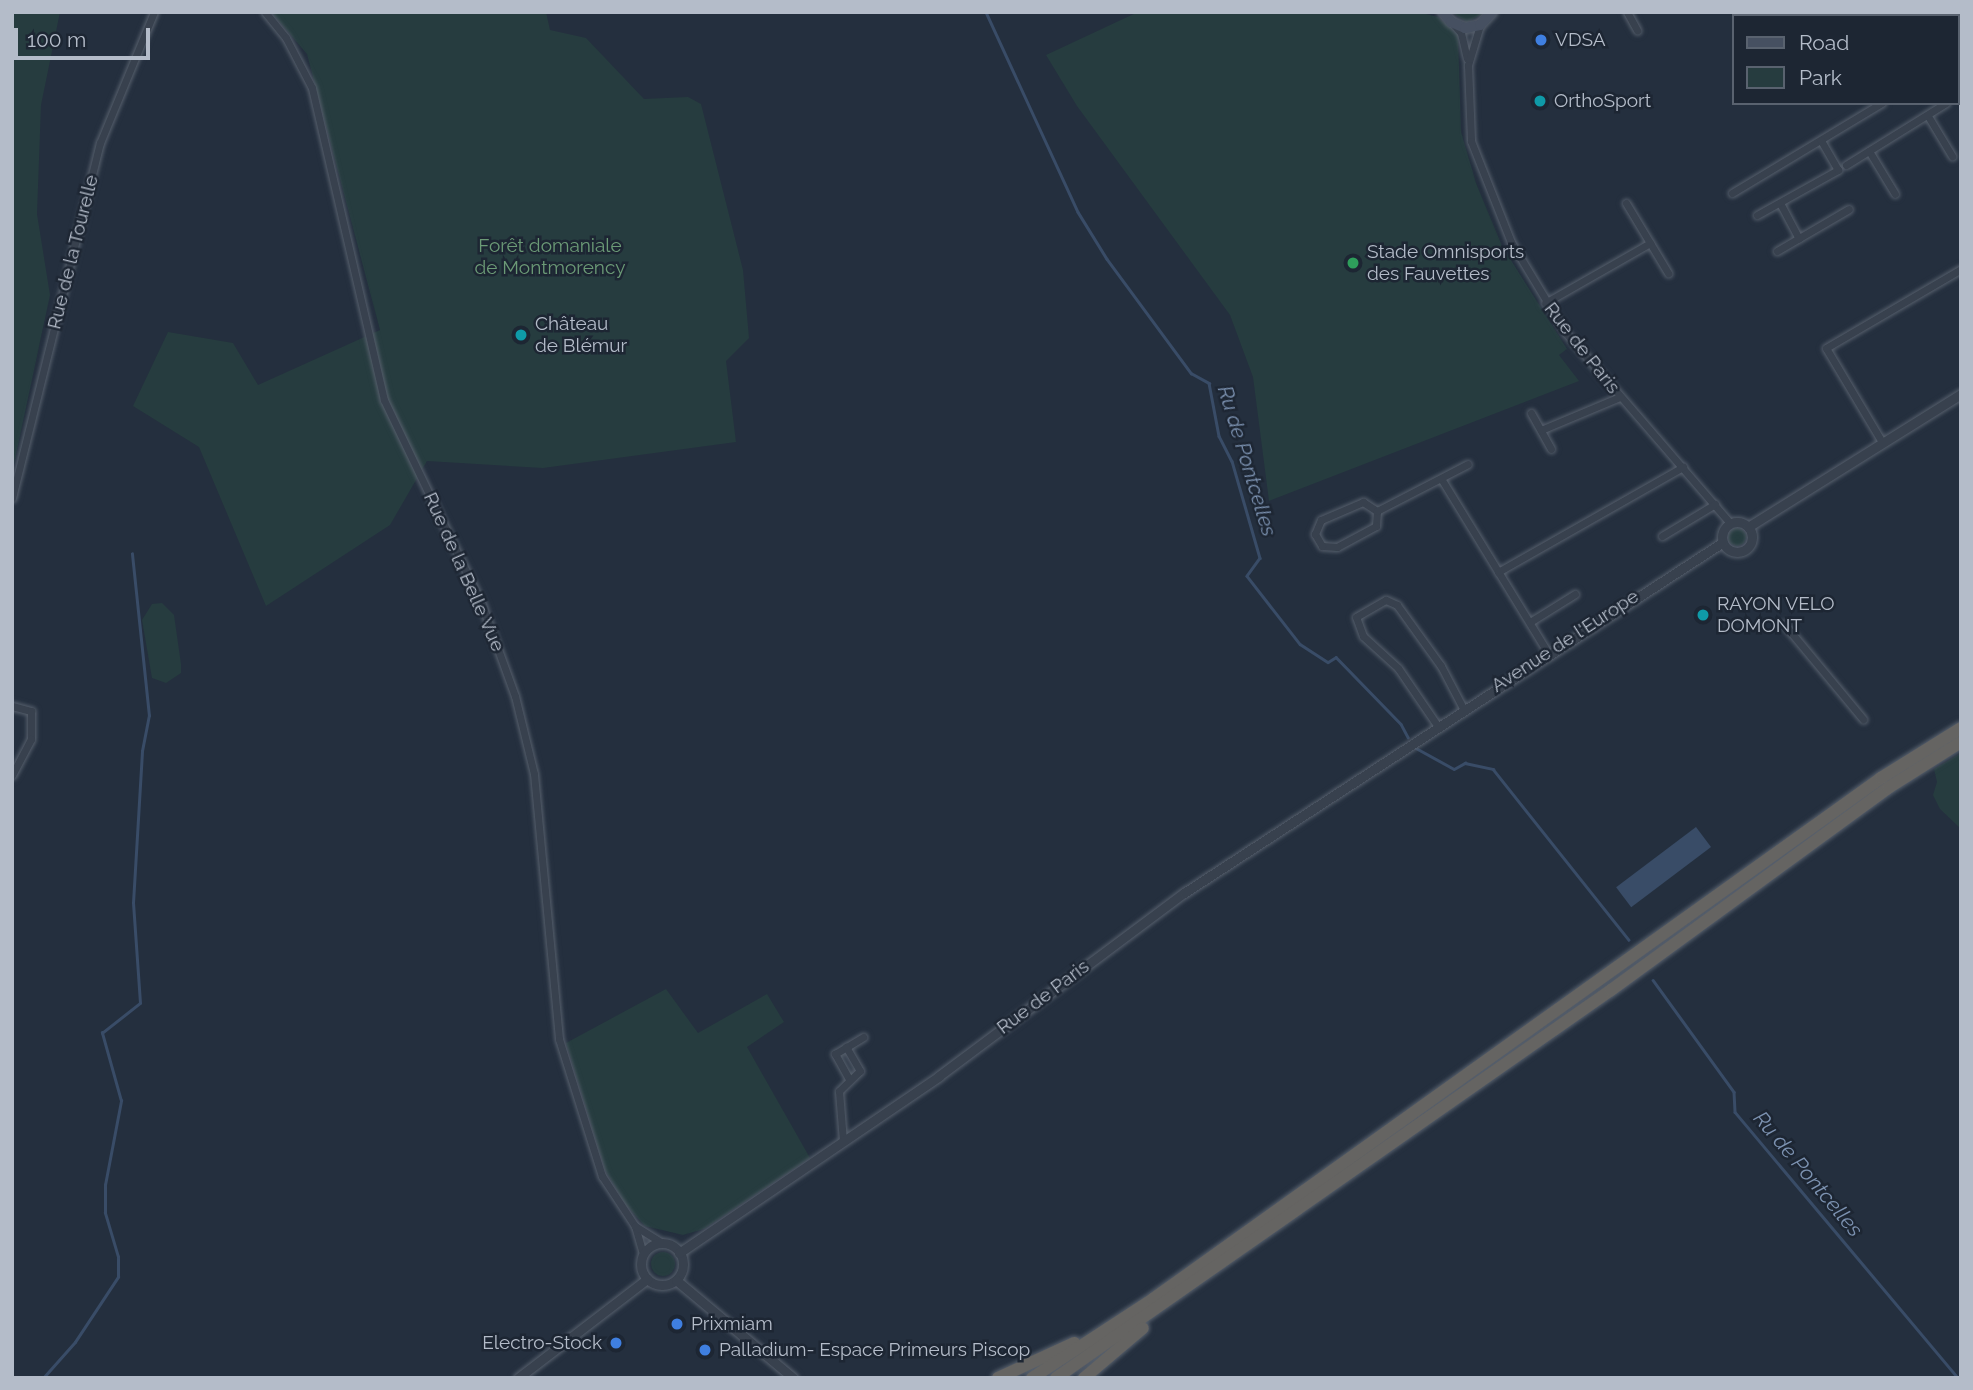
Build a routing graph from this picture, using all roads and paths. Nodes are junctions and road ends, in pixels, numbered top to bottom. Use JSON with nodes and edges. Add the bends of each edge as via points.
{"nodes":[{"id":1,"x":154,"y":12,"type":"edge"},
{"id":2,"x":265,"y":12,"type":"edge"},
{"id":3,"x":1499,"y":12,"type":"edge"},
{"id":4,"x":1627,"y":12,"type":"edge"},
{"id":5,"x":1445,"y":16,"type":"edge"},
{"id":6,"x":1486,"y":19,"type":"edge"},
{"id":7,"x":1637,"y":30,"type":"dead end"},
{"id":8,"x":1468,"y":65,"type":"junction"},
{"id":9,"x":1943,"y":105,"type":"edge"},
{"id":10,"x":1869,"y":107,"type":"edge"},
{"id":11,"x":1928,"y":116,"type":"junction"},
{"id":12,"x":1821,"y":141,"type":"junction"},
{"id":13,"x":1869,"y":151,"type":"junction"},
{"id":14,"x":1952,"y":156,"type":"dead end"},
{"id":15,"x":1846,"y":165,"type":"dead end"},
{"id":16,"x":1732,"y":193,"type":"dead end"},
{"id":17,"x":1895,"y":194,"type":"dead end"},
{"id":18,"x":1626,"y":202,"type":"dead end"},
{"id":19,"x":1780,"y":202,"type":"junction"},
{"id":20,"x":1849,"y":209,"type":"dead end"},
{"id":21,"x":1758,"y":215,"type":"dead end"},
{"id":22,"x":1799,"y":238,"type":"junction"},
{"id":23,"x":1650,"y":243,"type":"junction"},
{"id":24,"x":1777,"y":251,"type":"dead end"},
{"id":25,"x":1961,"y":269,"type":"edge"},
{"id":26,"x":1668,"y":273,"type":"dead end"},
{"id":27,"x":1545,"y":303,"type":"junction"},
{"id":28,"x":1961,"y":394,"type":"edge"},
{"id":29,"x":1620,"y":397,"type":"junction"},
{"id":30,"x":1531,"y":413,"type":"dead end"},
{"id":31,"x":1541,"y":430,"type":"junction"},
{"id":32,"x":1882,"y":442,"type":"junction"},
{"id":33,"x":1551,"y":449,"type":"dead end"},
{"id":34,"x":1468,"y":464,"type":"dead end"},
{"id":35,"x":1683,"y":467,"type":"junction"},
{"id":36,"x":1442,"y":480,"type":"junction"},
{"id":37,"x":12,"y":498,"type":"edge"},
{"id":38,"x":1715,"y":504,"type":"junction"},
{"id":39,"x":1377,"y":511,"type":"junction"},
{"id":40,"x":1730,"y":523,"type":"junction"},
{"id":41,"x":1748,"y":527,"type":"junction"},
{"id":42,"x":1662,"y":536,"type":"dead end"},
{"id":43,"x":1723,"y":542,"type":"junction"},
{"id":44,"x":1498,"y":572,"type":"junction"},
{"id":45,"x":1575,"y":594,"type":"dead end"},
{"id":46,"x":1530,"y":622,"type":"junction"},
{"id":47,"x":1784,"y":624,"type":"dead end"},
{"id":48,"x":1548,"y":653,"type":"junction"},
{"id":49,"x":12,"y":706,"type":"edge"},
{"id":50,"x":1463,"y":708,"type":"junction"},
{"id":51,"x":1863,"y":719,"type":"dead end"},
{"id":52,"x":1437,"y":725,"type":"junction"},
{"id":53,"x":1961,"y":728,"type":"edge"},
{"id":54,"x":1961,"y":742,"type":"edge"},
{"id":55,"x":1410,"y":745,"type":"joint"},
{"id":56,"x":12,"y":775,"type":"edge"},
{"id":57,"x":863,"y":1037,"type":"dead end"},
{"id":58,"x":846,"y":1047,"type":"junction"},
{"id":59,"x":849,"y":1079,"type":"junction"},
{"id":60,"x":843,"y":1141,"type":"junction"},
{"id":61,"x":635,"y":1226,"type":"junction"},
{"id":62,"x":662,"y":1243,"type":"junction"},
{"id":63,"x":680,"y":1252,"type":"junction"},
{"id":64,"x":643,"y":1254,"type":"junction"},
{"id":65,"x":1216,"y":1268,"type":"junction"},
{"id":66,"x":647,"y":1279,"type":"junction"},
{"id":67,"x":676,"y":1280,"type":"junction"},
{"id":68,"x":1153,"y":1299,"type":"junction"},
{"id":69,"x":518,"y":1378,"type":"edge"},
{"id":70,"x":793,"y":1378,"type":"edge"},
{"id":71,"x":998,"y":1378,"type":"edge"},
{"id":72,"x":1032,"y":1378,"type":"edge"},
{"id":73,"x":1056,"y":1378,"type":"edge"},
{"id":74,"x":1084,"y":1378,"type":"edge"}],
"edges":[{"from":1,"to":37,"type":"street","name":"Rue de la Tourelle","via":[[100,143]]},
{"from":2,"to":61,"type":"street","name":"Rue de la Belle Vue","via":[[286,38],[312,88],[384,400],[482,604],[515,696],[534,774],[559,1039],[602,1176]]},
{"from":3,"to":6,"type":"main road"},
{"from":4,"to":7,"type":"street"},
{"from":5,"to":6,"type":"main road","via":[[1465,28]]},
{"from":5,"to":8,"type":"street","name":"Rue de Paris","via":[[1461,33]]},
{"from":6,"to":8,"type":"street","name":"Rue de Paris"},
{"from":8,"to":27,"type":"street","name":"Rue de Paris","via":[[1474,153],[1501,221]]},
{"from":9,"to":11,"type":"street"},
{"from":10,"to":12,"type":"street"},
{"from":11,"to":13,"type":"street"},
{"from":11,"to":14,"type":"street"},
{"from":12,"to":16,"type":"street"},
{"from":12,"to":19,"type":"street","via":[[1838,170]]},
{"from":13,"to":15,"type":"street"},
{"from":13,"to":17,"type":"street"},
{"from":18,"to":23,"type":"street"},
{"from":19,"to":21,"type":"street"},
{"from":19,"to":22,"type":"street"},
{"from":20,"to":22,"type":"street"},
{"from":22,"to":24,"type":"street"},
{"from":23,"to":26,"type":"street"},
{"from":23,"to":27,"type":"street"},
{"from":25,"to":32,"type":"street","via":[[1826,348]]},
{"from":27,"to":29,"type":"street","name":"Rue de Paris"},
{"from":28,"to":32,"type":"street"},
{"from":29,"to":31,"type":"street"},
{"from":29,"to":35,"type":"street","name":"Rue de Paris"},
{"from":30,"to":31,"type":"street"},
{"from":31,"to":33,"type":"street"},
{"from":32,"to":41,"type":"street"},
{"from":34,"to":36,"type":"street"},
{"from":35,"to":38,"type":"street","name":"Rue de Paris"},
{"from":35,"to":44,"type":"street"},
{"from":36,"to":39,"type":"street"},
{"from":36,"to":44,"type":"street"},
{"from":38,"to":40,"type":"street","name":"Rue de Paris"},
{"from":38,"to":42,"type":"street"},
{"from":39,"to":39,"type":"street","via":[[1363,502],[1321,520],[1315,534],[1318,541],[1337,547],[1371,531]]},
{"from":40,"to":41,"type":"street"},
{"from":40,"to":43,"type":"street"},
{"from":41,"to":43,"type":"street","via":[[1751,540],[1743,550],[1729,549]]},
{"from":43,"to":48,"type":"street","name":"Avenue de l'Europe"},
{"from":44,"to":46,"type":"street"},
{"from":45,"to":46,"type":"street"},
{"from":46,"to":48,"type":"street"},
{"from":47,"to":51,"type":"street"},
{"from":48,"to":50,"type":"street","name":"Avenue de l'Europe"},
{"from":49,"to":56,"type":"street","via":[[31,711],[31,740]]},
{"from":50,"to":52,"type":"street","name":"Avenue de l'Europe"},
{"from":50,"to":52,"type":"street","via":[[1441,666],[1396,605],[1386,600],[1356,617],[1363,636],[1398,668]]},
{"from":52,"to":55,"type":"street","name":"Avenue de l'Europe"},
{"from":53,"to":68,"type":"highway","via":[[1881,778]]},
{"from":54,"to":65,"type":"highway","via":[[1888,788]]},
{"from":55,"to":60,"type":"street","name":"Rue de Paris","via":[[1184,893],[939,1076]]},
{"from":57,"to":58,"type":"street"},
{"from":58,"to":59,"type":"street","via":[[860,1071]]},
{"from":58,"to":59,"type":"street","via":[[835,1054]]},
{"from":59,"to":60,"type":"street","via":[[839,1091]]},
{"from":60,"to":63,"type":"street","name":"Rue de Paris"},
{"from":61,"to":62,"type":"street","name":"Rue de la Belle Vue"},
{"from":61,"to":64,"type":"street","name":"Rue de la Belle Vue"},
{"from":62,"to":63,"type":"street"},
{"from":62,"to":64,"type":"street"},
{"from":63,"to":67,"type":"street","via":[[682,1270]]},
{"from":64,"to":66,"type":"street","via":[[641,1267]]},
{"from":65,"to":73,"type":"highway"},
{"from":65,"to":74,"type":"highway"},
{"from":66,"to":67,"type":"street","via":[[664,1285]]},
{"from":66,"to":69,"type":"street"},
{"from":67,"to":70,"type":"street"},
{"from":68,"to":71,"type":"highway","via":[[1042,1361]]},
{"from":68,"to":72,"type":"highway"}]}
